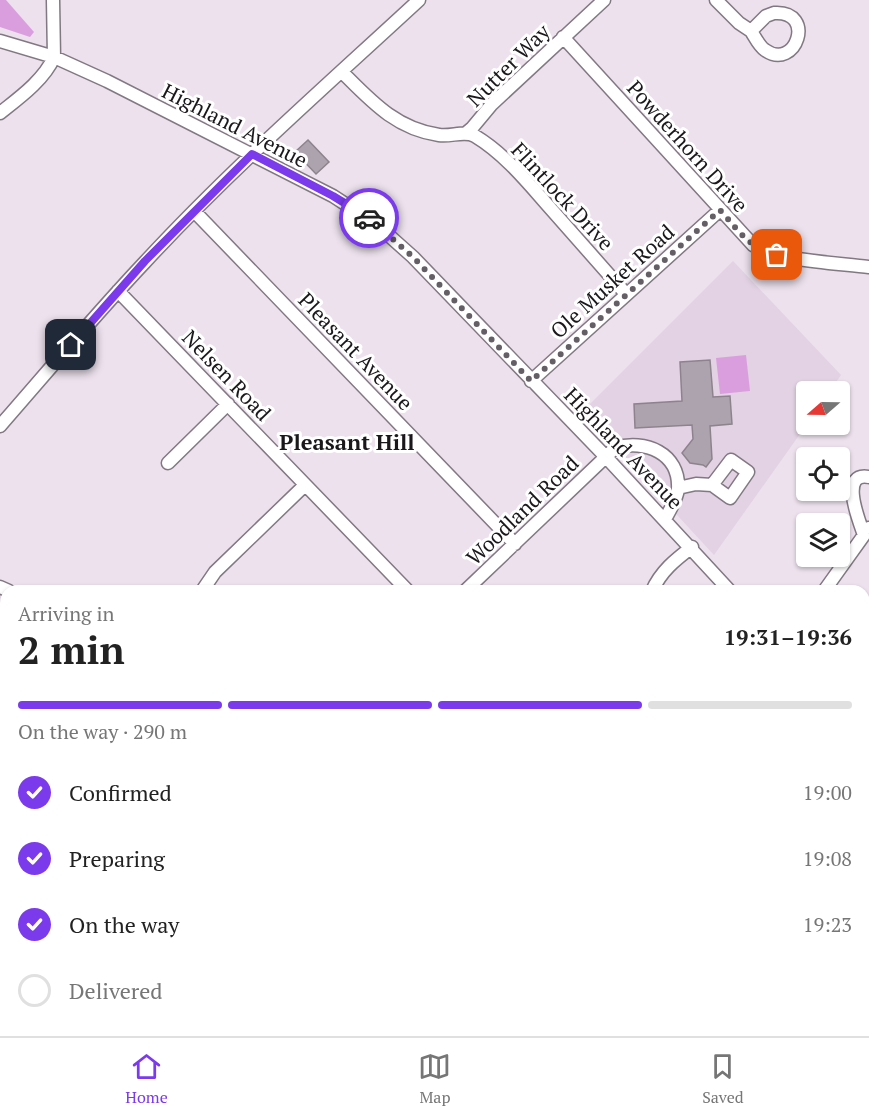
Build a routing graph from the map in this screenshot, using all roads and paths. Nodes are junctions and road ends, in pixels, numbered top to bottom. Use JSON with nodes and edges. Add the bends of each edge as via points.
{"nodes":[{"id":1,"x":53,"y":0,"type":"edge"},
{"id":2,"x":419,"y":0,"type":"edge"},
{"id":3,"x":604,"y":0,"type":"edge"},
{"id":4,"x":716,"y":0,"type":"edge"},
{"id":5,"x":751,"y":31,"type":"dead end"},
{"id":6,"x":563,"y":37,"type":"junction"},
{"id":7,"x":0,"y":41,"type":"edge"},
{"id":8,"x":54,"y":57,"type":"junction"},
{"id":9,"x":342,"y":72,"type":"junction"},
{"id":10,"x":0,"y":112,"type":"edge"},
{"id":11,"x":466,"y":133,"type":"junction"},
{"id":12,"x":252,"y":154,"type":"junction"},
{"id":13,"x":720,"y":210,"type":"junction"},
{"id":14,"x":194,"y":211,"type":"junction"},
{"id":15,"x":869,"y":267,"type":"edge"},
{"id":16,"x":118,"y":291,"type":"junction"},
{"id":17,"x":627,"y":294,"type":"junction"},
{"id":18,"x":531,"y":381,"type":"junction"},
{"id":19,"x":228,"y":404,"type":"junction"},
{"id":20,"x":0,"y":426,"type":"edge"},
{"id":21,"x":606,"y":457,"type":"junction"},
{"id":22,"x":168,"y":463,"type":"dead end"},
{"id":23,"x":869,"y":477,"type":"edge"},
{"id":24,"x":305,"y":485,"type":"junction"},
{"id":25,"x":712,"y":485,"type":"dead end"},
{"id":26,"x":678,"y":488,"type":"junction"},
{"id":27,"x":665,"y":519,"type":"junction"},
{"id":28,"x":866,"y":532,"type":"edge"},
{"id":29,"x":515,"y":544,"type":"junction"},
{"id":30,"x":692,"y":547,"type":"junction"},
{"id":31,"x":206,"y":585,"type":"edge"},
{"id":32,"x":402,"y":585,"type":"edge"},
{"id":33,"x":471,"y":585,"type":"edge"},
{"id":34,"x":655,"y":585,"type":"edge"},
{"id":35,"x":725,"y":585,"type":"edge"},
{"id":36,"x":828,"y":585,"type":"edge"}],
"edges":[{"from":1,"to":8,"type":"street"},
{"from":2,"to":9,"type":"street"},
{"from":3,"to":6,"type":"street","name":"Nutter Way"},
{"from":4,"to":5,"type":"street"},
{"from":6,"to":11,"type":"street","name":"Nutter Way"},
{"from":6,"to":13,"type":"street","name":"Powderhorn Drive"},
{"from":7,"to":8,"type":"street","name":"Highland Avenue"},
{"from":8,"to":10,"type":"street","via":[[33,85]]},
{"from":8,"to":12,"type":"street","name":"Highland Avenue"},
{"from":9,"to":11,"type":"street","via":[[381,110],[401,123],[440,135]]},
{"from":9,"to":12,"type":"street"},
{"from":11,"to":17,"type":"street","name":"Flintlock Drive","via":[[512,166]]},
{"from":12,"to":14,"type":"street"},
{"from":12,"to":18,"type":"street","name":"Highland Avenue","via":[[333,196],[384,230]]},
{"from":13,"to":15,"type":"street","name":"Powderhorn Drive","via":[[760,250]]},
{"from":13,"to":17,"type":"street","name":"Ole Musket Road"},
{"from":14,"to":16,"type":"street"},
{"from":14,"to":29,"type":"street","name":"Pleasant Avenue"},
{"from":16,"to":19,"type":"street","name":"Nelsen Road"},
{"from":16,"to":20,"type":"street"},
{"from":17,"to":18,"type":"street","name":"Ole Musket Road"},
{"from":18,"to":21,"type":"street","name":"Highland Avenue"},
{"from":19,"to":22,"type":"street"},
{"from":19,"to":24,"type":"street","name":"Nelsen Road"},
{"from":21,"to":26,"type":"street","name":"Woodland Road","via":[[615,448],[627,445],[661,452],[673,465]]},
{"from":21,"to":27,"type":"street","name":"Highland Avenue"},
{"from":21,"to":29,"type":"street","name":"Woodland Road"},
{"from":23,"to":28,"type":"street","via":[[855,481],[852,489]]},
{"from":24,"to":31,"type":"street"},
{"from":24,"to":32,"type":"street","name":"Nelsen Road"},
{"from":25,"to":26,"type":"street"},
{"from":26,"to":27,"type":"street"},
{"from":27,"to":30,"type":"street","name":"Highland Avenue"},
{"from":28,"to":36,"type":"street"},
{"from":29,"to":33,"type":"street","name":"Woodland Road"},
{"from":30,"to":34,"type":"street","via":[[670,564]]},
{"from":30,"to":35,"type":"street","name":"Highland Avenue"}]}
